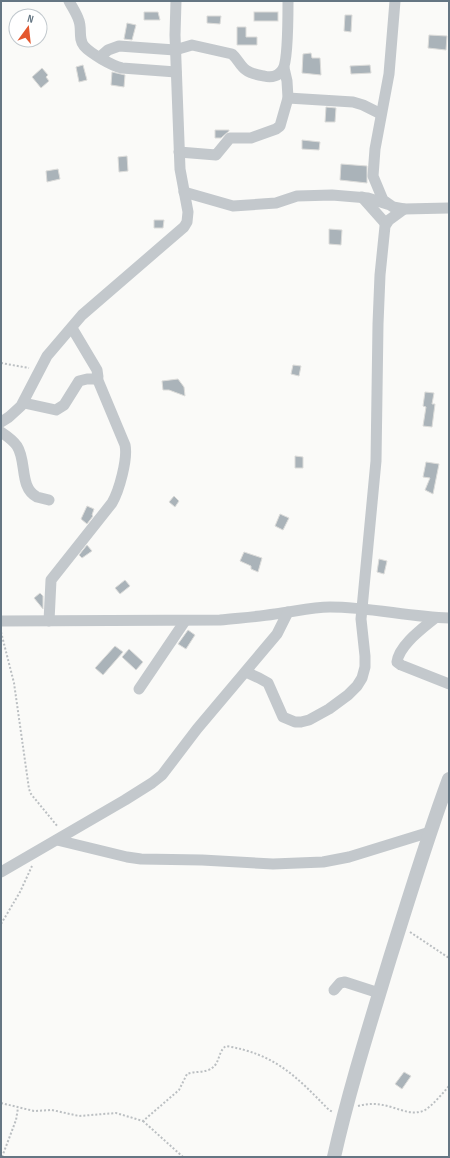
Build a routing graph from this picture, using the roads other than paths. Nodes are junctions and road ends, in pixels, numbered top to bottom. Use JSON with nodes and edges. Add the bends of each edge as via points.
{"nodes":[{"id":1,"x":69,"y":1,"type":"edge"},
{"id":2,"x":176,"y":1,"type":"edge"},
{"id":3,"x":288,"y":1,"type":"edge"},
{"id":4,"x":395,"y":1,"type":"edge"},
{"id":5,"x":175,"y":50,"type":"junction"},
{"id":6,"x":100,"y":57,"type":"junction"},
{"id":7,"x":284,"y":68,"type":"junction"},
{"id":8,"x":176,"y":72,"type":"junction"},
{"id":9,"x":288,"y":98,"type":"junction"},
{"id":10,"x":381,"y":114,"type":"junction"},
{"id":11,"x":179,"y":152,"type":"junction"},
{"id":12,"x":184,"y":192,"type":"junction"},
{"id":13,"x":362,"y":197,"type":"junction"},
{"id":14,"x":390,"y":205,"type":"junction"},
{"id":15,"x":449,"y":208,"type":"edge"},
{"id":16,"x":404,"y":209,"type":"junction"},
{"id":17,"x":386,"y":224,"type":"junction"},
{"id":18,"x":72,"y":328,"type":"junction"},
{"id":19,"x":97,"y":378,"type":"junction"},
{"id":20,"x":24,"y":403,"type":"junction"},
{"id":21,"x":1,"y":422,"type":"edge"},
{"id":22,"x":1,"y":432,"type":"edge"},
{"id":23,"x":49,"y":500,"type":"dead end"},
{"id":24,"x":363,"y":609,"type":"junction"},
{"id":25,"x":288,"y":612,"type":"junction"},
{"id":26,"x":436,"y":618,"type":"junction"},
{"id":27,"x":449,"y":618,"type":"edge"},
{"id":28,"x":1,"y":621,"type":"edge"},
{"id":29,"x":49,"y":621,"type":"junction"},
{"id":30,"x":185,"y":621,"type":"junction"},
{"id":31,"x":246,"y":672,"type":"junction"},
{"id":32,"x":449,"y":684,"type":"edge"},
{"id":33,"x":139,"y":688,"type":"dead end"},
{"id":34,"x":449,"y":779,"type":"edge"},
{"id":35,"x":430,"y":832,"type":"junction"},
{"id":36,"x":61,"y":837,"type":"junction"},
{"id":37,"x":1,"y":872,"type":"edge"},
{"id":38,"x":334,"y":990,"type":"dead end"},
{"id":39,"x":379,"y":993,"type":"junction"},
{"id":40,"x":334,"y":1157,"type":"edge"}],
"edges":[{"from":1,"to":6,"type":"street","via":[[79,22],[81,41]]},
{"from":2,"to":5,"type":"street"},
{"from":3,"to":7,"type":"street"},
{"from":4,"to":10,"type":"street","via":[[389,74]]},
{"from":5,"to":6,"type":"street","via":[[119,46],[108,50]]},
{"from":5,"to":7,"type":"street","via":[[192,45],[229,52],[250,73],[268,77],[279,74]]},
{"from":5,"to":8,"type":"street"},
{"from":6,"to":8,"type":"street","via":[[122,68]]},
{"from":7,"to":9,"type":"street","via":[[288,81]]},
{"from":8,"to":11,"type":"street"},
{"from":9,"to":10,"type":"street","via":[[354,102]]},
{"from":9,"to":11,"type":"street","via":[[278,128],[251,138],[230,138],[216,155]]},
{"from":10,"to":14,"type":"street","via":[[373,176],[383,200]]},
{"from":11,"to":12,"type":"street"},
{"from":12,"to":13,"type":"street","via":[[233,206],[276,203],[297,196]]},
{"from":12,"to":18,"type":"street","via":[[188,217],[184,227],[96,303]]},
{"from":13,"to":14,"type":"street"},
{"from":13,"to":17,"type":"street"},
{"from":14,"to":16,"type":"street"},
{"from":15,"to":16,"type":"street"},
{"from":16,"to":17,"type":"street"},
{"from":17,"to":24,"type":"street","via":[[380,274],[376,462]]},
{"from":18,"to":19,"type":"street","via":[[97,370]]},
{"from":18,"to":20,"type":"street","via":[[47,356]]},
{"from":19,"to":20,"type":"street","via":[[79,381],[64,405],[56,410]]},
{"from":19,"to":29,"type":"street","via":[[125,445],[126,455],[118,491],[112,502],[51,580]]},
{"from":20,"to":21,"type":"street"},
{"from":22,"to":23,"type":"street","via":[[17,445],[20,451],[28,488],[37,496]]},
{"from":24,"to":25,"type":"street","via":[[316,608]]},
{"from":24,"to":26,"type":"street"},
{"from":24,"to":31,"type":"street","via":[[361,629],[365,656],[362,678],[348,695],[309,720],[294,722],[283,718],[268,683]]},
{"from":25,"to":30,"type":"street","via":[[250,618]]},
{"from":25,"to":31,"type":"street","via":[[277,634]]},
{"from":26,"to":27,"type":"street"},
{"from":26,"to":32,"type":"street","via":[[409,641],[396,662]]},
{"from":28,"to":29,"type":"street"},
{"from":29,"to":30,"type":"street"},
{"from":30,"to":33,"type":"street"},
{"from":31,"to":36,"type":"street","via":[[162,775]]},
{"from":34,"to":35,"type":"street"},
{"from":35,"to":36,"type":"street","via":[[349,857],[322,862],[273,864],[141,859],[121,856]]},
{"from":35,"to":39,"type":"street"},
{"from":36,"to":37,"type":"street"},
{"from":38,"to":39,"type":"street","via":[[340,983],[345,982]]},
{"from":39,"to":40,"type":"street","via":[[344,1112]]}]}
